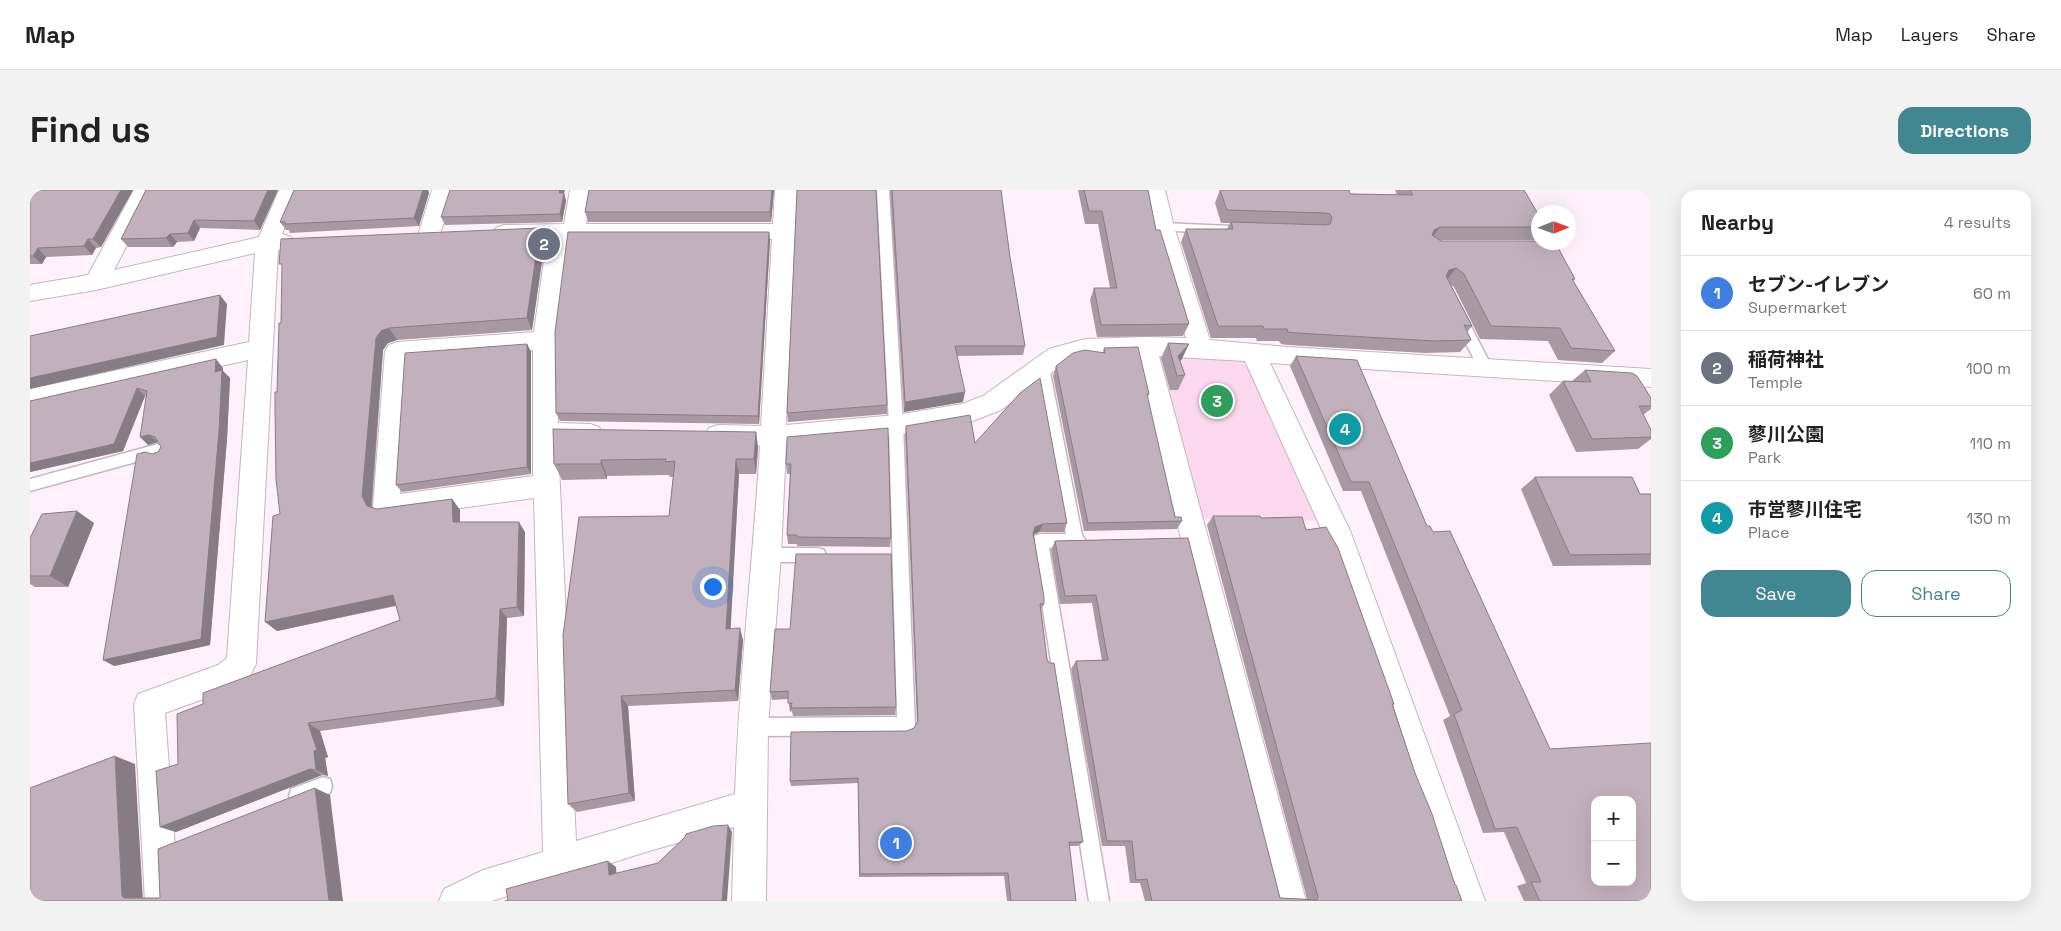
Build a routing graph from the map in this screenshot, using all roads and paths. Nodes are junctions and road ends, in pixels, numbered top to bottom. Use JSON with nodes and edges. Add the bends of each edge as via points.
{"nodes":[{"id":1,"x":144,"y":190,"type":"edge"},
{"id":2,"x":290,"y":190,"type":"edge"},
{"id":3,"x":443,"y":190,"type":"edge"},
{"id":4,"x":581,"y":190,"type":"edge"},
{"id":5,"x":786,"y":190,"type":"edge"},
{"id":6,"x":883,"y":190,"type":"edge"},
{"id":7,"x":1154,"y":190,"type":"edge"},
{"id":8,"x":1163,"y":227,"type":"junction"},
{"id":9,"x":1240,"y":230,"type":"edge"},
{"id":10,"x":567,"y":231,"type":"junction"},
{"id":11,"x":785,"y":232,"type":"junction"},
{"id":12,"x":485,"y":233,"type":"edge"},
{"id":13,"x":429,"y":235,"type":"edge"},
{"id":14,"x":305,"y":241,"type":"edge"},
{"id":15,"x":267,"y":243,"type":"junction"},
{"id":16,"x":96,"y":282,"type":"junction"},
{"id":17,"x":30,"y":292,"type":"edge"},
{"id":18,"x":1450,"y":297,"type":"edge"},
{"id":19,"x":545,"y":340,"type":"junction"},
{"id":20,"x":1145,"y":346,"type":"junction"},
{"id":21,"x":262,"y":348,"type":"junction"},
{"id":22,"x":1201,"y":348,"type":"junction"},
{"id":23,"x":1609,"y":349,"type":"edge"},
{"id":24,"x":1253,"y":352,"type":"junction"},
{"id":25,"x":1485,"y":367,"type":"junction"},
{"id":26,"x":1042,"y":368,"type":"junction"},
{"id":27,"x":1638,"y":382,"type":"edge"},
{"id":28,"x":30,"y":399,"type":"edge"},
{"id":29,"x":896,"y":425,"type":"junction"},
{"id":30,"x":545,"y":433,"type":"junction"},
{"id":31,"x":614,"y":434,"type":"edge"},
{"id":32,"x":693,"y":435,"type":"edge"},
{"id":33,"x":772,"y":436,"type":"junction"},
{"id":34,"x":160,"y":454,"type":"edge"},
{"id":35,"x":30,"y":484,"type":"edge"},
{"id":36,"x":547,"y":485,"type":"junction"},
{"id":37,"x":767,"y":555,"type":"junction"},
{"id":38,"x":834,"y":556,"type":"edge"},
{"id":39,"x":881,"y":556,"type":"edge"},
{"id":40,"x":900,"y":556,"type":"junction"},
{"id":41,"x":753,"y":727,"type":"junction"},
{"id":42,"x":323,"y":786,"type":"dead end"},
{"id":43,"x":277,"y":804,"type":"edge"},
{"id":44,"x":751,"y":806,"type":"junction"},
{"id":45,"x":560,"y":863,"type":"junction"},
{"id":46,"x":162,"y":901,"type":"edge"},
{"id":47,"x":456,"y":901,"type":"edge"},
{"id":48,"x":749,"y":901,"type":"edge"},
{"id":49,"x":1099,"y":901,"type":"edge"},
{"id":50,"x":1289,"y":901,"type":"edge"},
{"id":51,"x":1468,"y":901,"type":"edge"}],
"edges":[{"from":1,"to":16,"type":"street"},
{"from":2,"to":15,"type":"street"},
{"from":3,"to":13,"type":"street"},
{"from":4,"to":10,"type":"street"},
{"from":5,"to":11,"type":"street"},
{"from":6,"to":29,"type":"lane"},
{"from":7,"to":8,"type":"street"},
{"from":8,"to":9,"type":"lane"},
{"from":8,"to":22,"type":"street"},
{"from":10,"to":11,"type":"street"},
{"from":10,"to":12,"type":"street"},
{"from":10,"to":19,"type":"street"},
{"from":11,"to":33,"type":"street"},
{"from":14,"to":15,"type":"street"},
{"from":15,"to":16,"type":"street"},
{"from":15,"to":21,"type":"street"},
{"from":16,"to":17,"type":"street"},
{"from":18,"to":25,"type":"lane"},
{"from":19,"to":30,"type":"street"},
{"from":19,"to":36,"type":"street","via":[[397,351],[386,507]]},
{"from":20,"to":22,"type":"street"},
{"from":20,"to":26,"type":"street","via":[[1085,348],[1058,355]]},
{"from":20,"to":50,"type":"street","via":[[1185,538]]},
{"from":21,"to":28,"type":"street"},
{"from":21,"to":46,"type":"street","via":[[241,664],[228,676],[150,704],[168,847]]},
{"from":22,"to":24,"type":"street"},
{"from":23,"to":27,"type":"street"},
{"from":24,"to":25,"type":"street"},
{"from":24,"to":51,"type":"street","via":[[1337,533]]},
{"from":25,"to":27,"type":"street"},
{"from":26,"to":29,"type":"street","via":[[992,402],[964,414]]},
{"from":26,"to":49,"type":"lane","via":[[1084,540],[1040,541]]},
{"from":29,"to":33,"type":"street"},
{"from":29,"to":40,"type":"lane"},
{"from":30,"to":31,"type":"street"},
{"from":30,"to":36,"type":"street"},
{"from":32,"to":33,"type":"street"},
{"from":33,"to":37,"type":"street"},
{"from":34,"to":35,"type":"lane","via":[[158,450]]},
{"from":36,"to":45,"type":"street"},
{"from":37,"to":38,"type":"lane"},
{"from":37,"to":41,"type":"street"},
{"from":39,"to":40,"type":"lane"},
{"from":40,"to":41,"type":"lane","via":[[906,726]]},
{"from":41,"to":44,"type":"street"},
{"from":42,"to":43,"type":"lane"},
{"from":44,"to":45,"type":"street"},
{"from":44,"to":48,"type":"street"},
{"from":45,"to":47,"type":"street","via":[[483,887]]}]}
